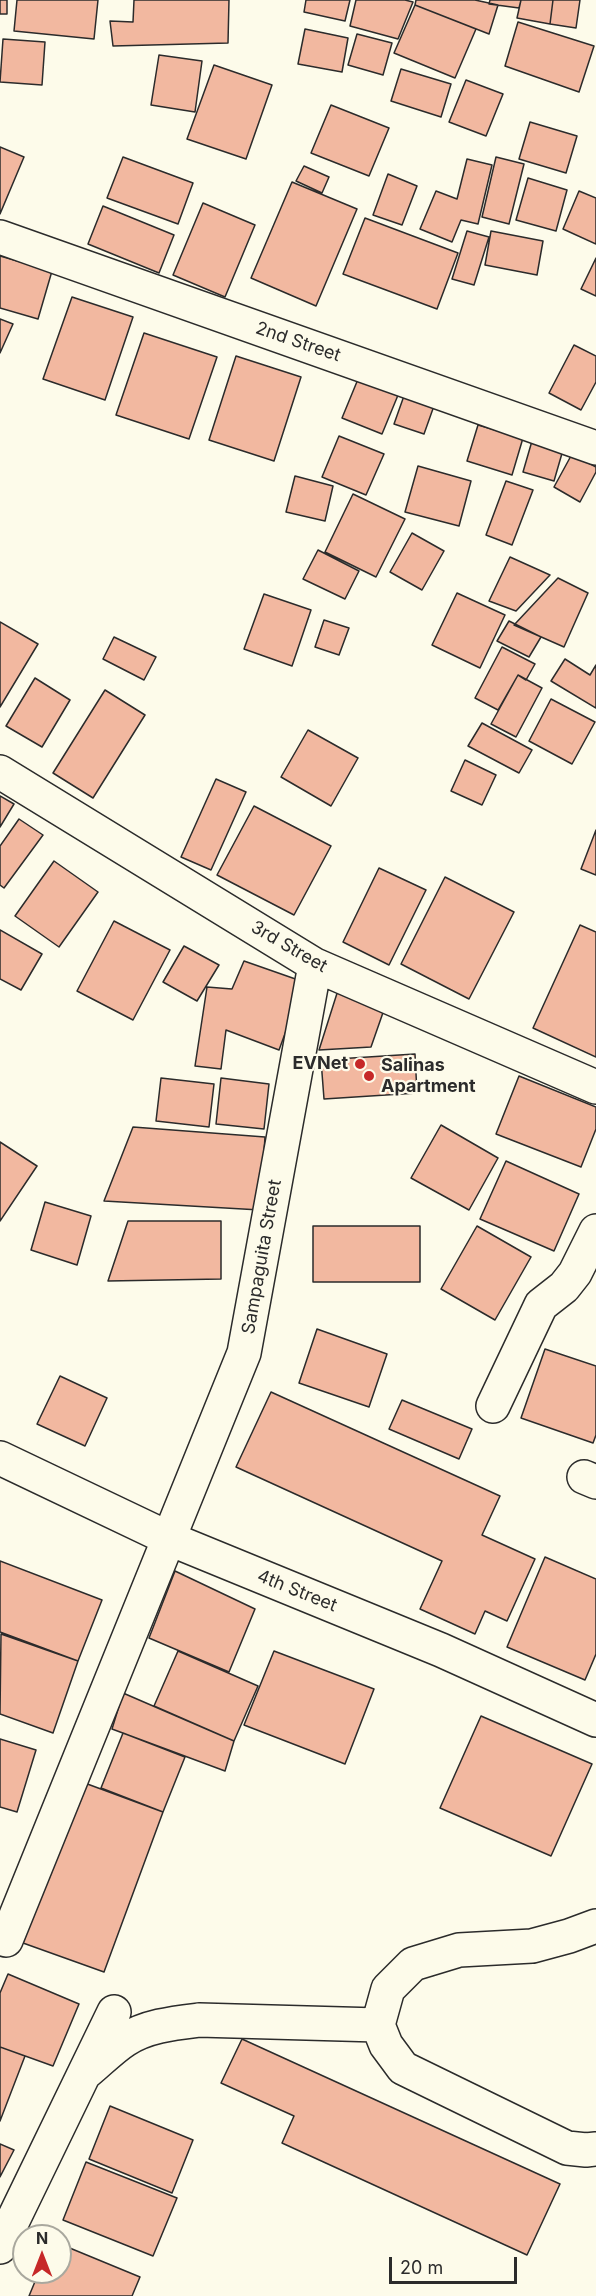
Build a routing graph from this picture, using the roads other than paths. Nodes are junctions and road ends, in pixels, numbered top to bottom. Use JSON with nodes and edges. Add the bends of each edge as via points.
{"nodes":[{"id":1,"x":0,"y":237,"type":"edge"},
{"id":2,"x":596,"y":448,"type":"edge"},
{"id":3,"x":0,"y":772,"type":"edge"},
{"id":4,"x":315,"y":965,"type":"junction"},
{"id":5,"x":596,"y":1087,"type":"edge"},
{"id":6,"x":596,"y":1231,"type":"edge"},
{"id":7,"x":494,"y":1406,"type":"dead end"},
{"id":8,"x":0,"y":1458,"type":"edge"},
{"id":9,"x":170,"y":1539,"type":"junction"},
{"id":10,"x":596,"y":1720,"type":"edge"},
{"id":11,"x":596,"y":1926,"type":"edge"},
{"id":12,"x":6,"y":1940,"type":"dead end"},
{"id":13,"x":114,"y":2012,"type":"dead end"},
{"id":14,"x":378,"y":2025,"type":"junction"},
{"id":15,"x":84,"y":2074,"type":"junction"},
{"id":16,"x":596,"y":2149,"type":"edge"},
{"id":17,"x":2,"y":2236,"type":"edge"}],
"edges":[{"from":1,"to":2,"type":"street","name":"2nd Street"},
{"from":3,"to":4,"type":"street","name":"3rd Street"},
{"from":4,"to":5,"type":"street","name":"3rd Street"},
{"from":4,"to":9,"type":"street","name":"Sampaguita Street","via":[[244,1353]]},
{"from":6,"to":7,"type":"street","via":[[575,1273],[541,1305]]},
{"from":8,"to":9,"type":"street","name":"4th Street"},
{"from":9,"to":10,"type":"street","name":"4th Street","via":[[441,1650]]},
{"from":9,"to":12,"type":"street","name":"Sampaguita Street"},
{"from":11,"to":14,"type":"street","via":[[532,1946],[459,1950],[413,1965],[388,1989]]},
{"from":13,"to":15,"type":"street"},
{"from":14,"to":15,"type":"street","via":[[199,2020],[172,2023],[126,2039]]},
{"from":14,"to":16,"type":"street","via":[[386,2045],[403,2068],[567,2148]]},
{"from":15,"to":17,"type":"street"}]}
